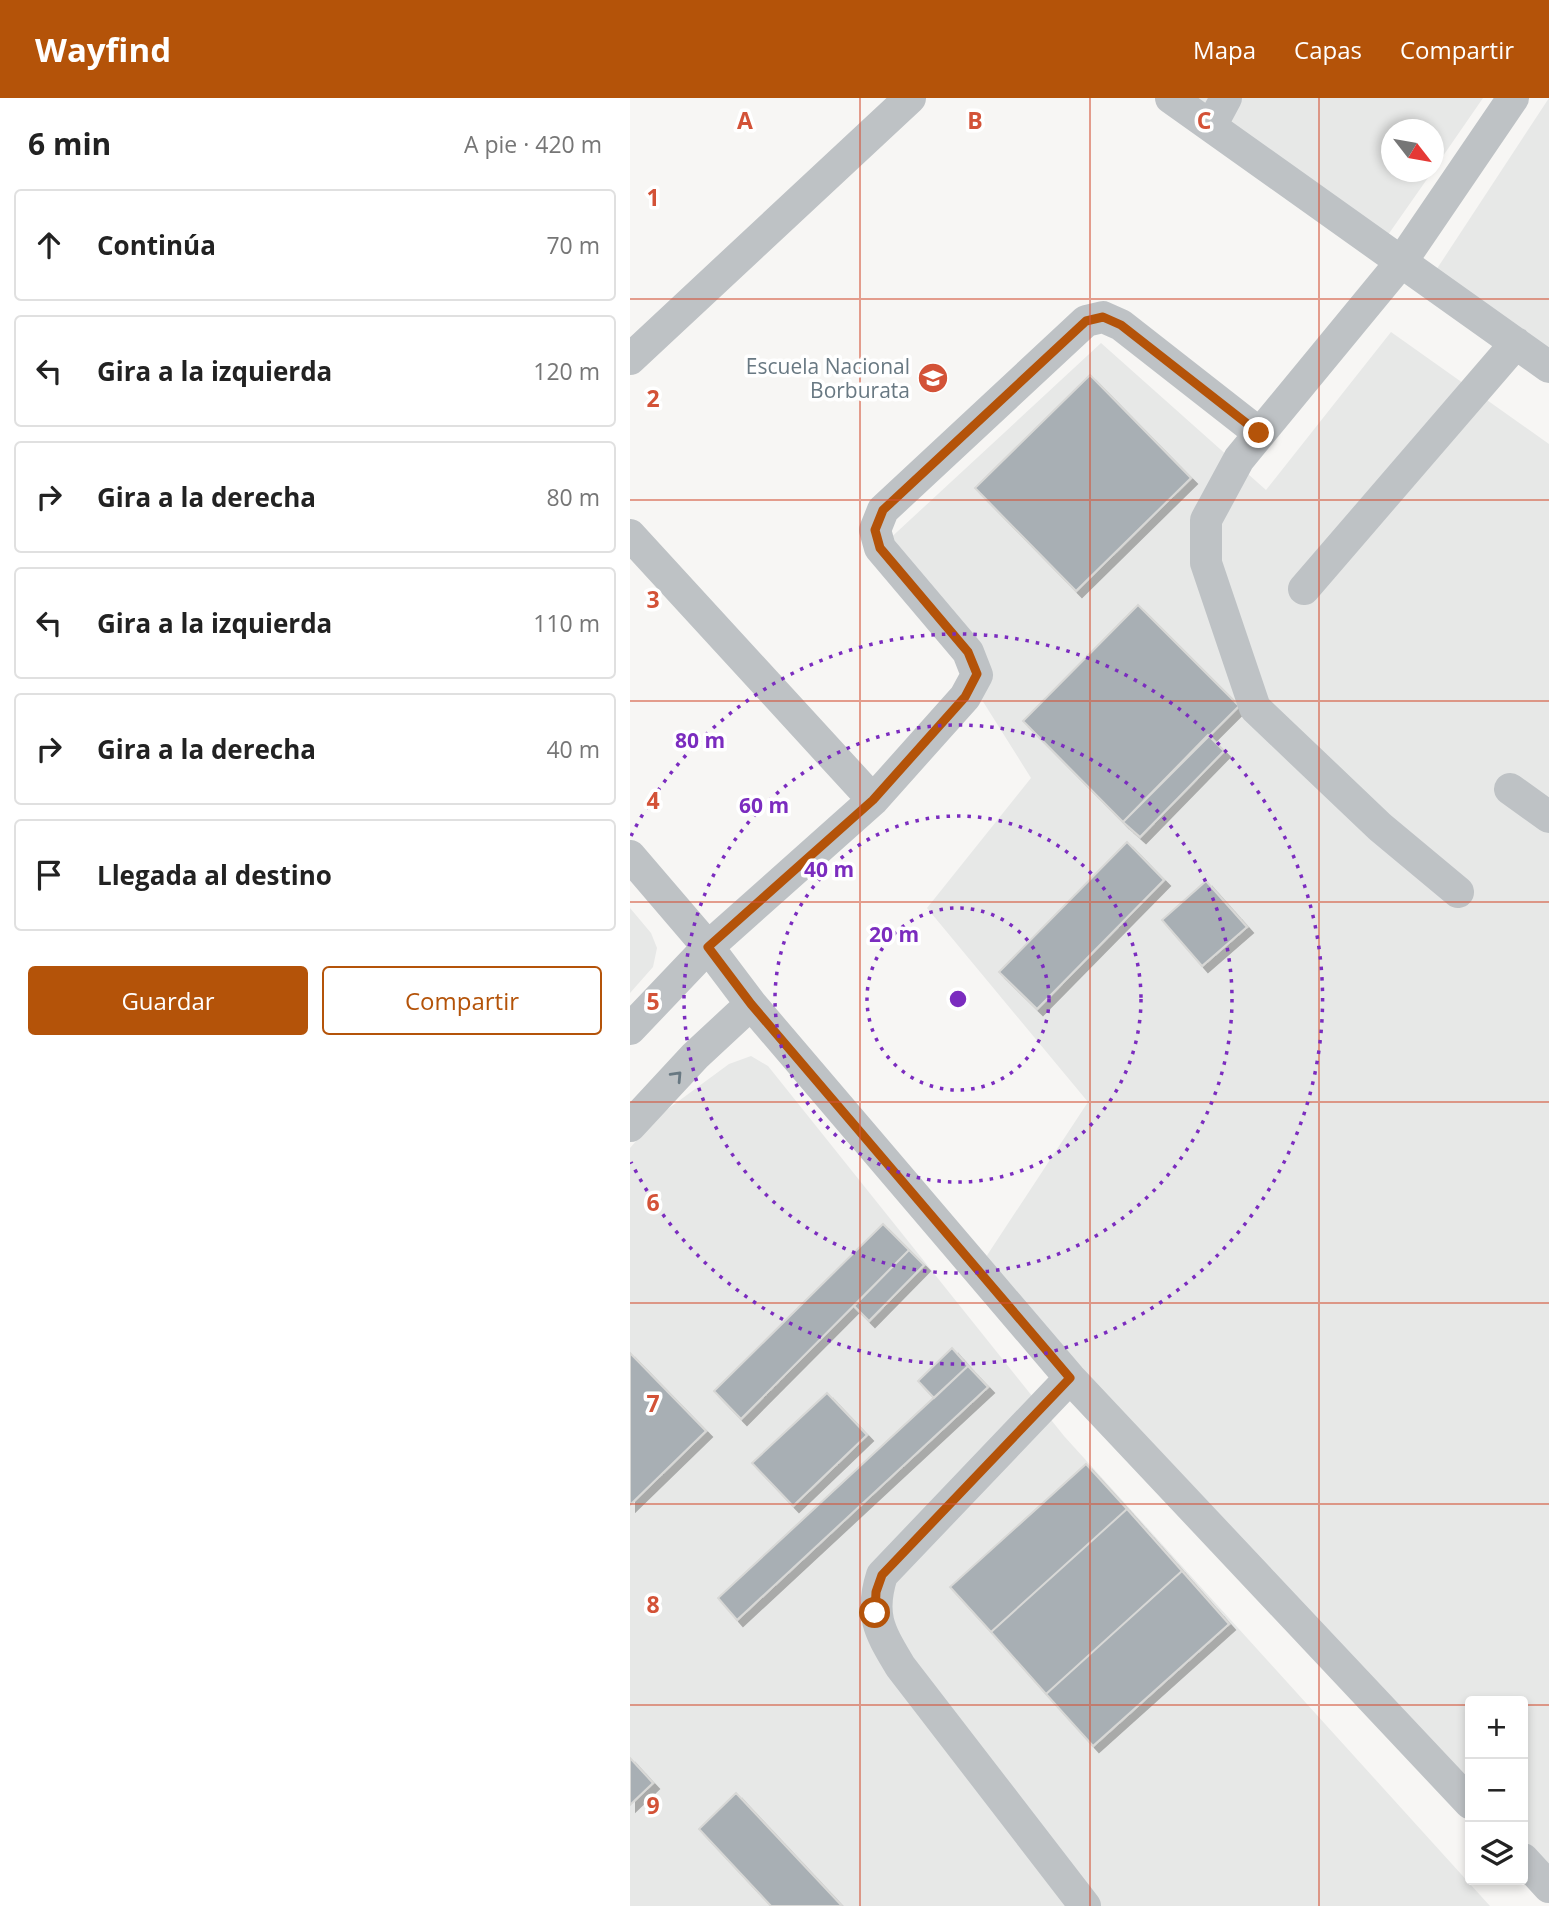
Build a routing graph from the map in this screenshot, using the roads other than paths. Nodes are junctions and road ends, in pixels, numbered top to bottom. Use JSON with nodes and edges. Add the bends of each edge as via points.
{"nodes":[{"id":1,"x":910,"y":98,"type":"edge"},
{"id":2,"x":1171,"y":98,"type":"edge"},
{"id":3,"x":1226,"y":98,"type":"edge"},
{"id":4,"x":1513,"y":98,"type":"edge"},
{"id":5,"x":1211,"y":126,"type":"junction"},
{"id":6,"x":1402,"y":261,"type":"junction"},
{"id":7,"x":1516,"y":343,"type":"junction"},
{"id":8,"x":630,"y":359,"type":"edge"},
{"id":9,"x":1549,"y":367,"type":"edge"},
{"id":10,"x":1259,"y":433,"type":"junction"},
{"id":11,"x":630,"y":535,"type":"edge"},
{"id":12,"x":1304,"y":589,"type":"dead end"},
{"id":13,"x":1510,"y":789,"type":"dead end"},
{"id":14,"x":873,"y":800,"type":"junction"},
{"id":15,"x":1549,"y":817,"type":"edge"},
{"id":16,"x":630,"y":856,"type":"edge"},
{"id":17,"x":1458,"y":892,"type":"dead end"},
{"id":18,"x":708,"y":947,"type":"junction"},
{"id":19,"x":751,"y":1004,"type":"junction"},
{"id":20,"x":630,"y":1029,"type":"edge"},
{"id":21,"x":630,"y":1126,"type":"edge"},
{"id":22,"x":1070,"y":1378,"type":"junction"},
{"id":23,"x":1465,"y":1798,"type":"edge"},
{"id":24,"x":1528,"y":1864,"type":"edge"},
{"id":25,"x":1549,"y":1886,"type":"edge"},
{"id":26,"x":1086,"y":1906,"type":"edge"}],
"edges":[{"from":1,"to":8,"type":"street"},
{"from":2,"to":5,"type":"street"},
{"from":3,"to":5,"type":"street"},
{"from":4,"to":6,"type":"street"},
{"from":5,"to":6,"type":"street"},
{"from":6,"to":7,"type":"street"},
{"from":6,"to":10,"type":"street"},
{"from":7,"to":9,"type":"street"},
{"from":7,"to":12,"type":"street"},
{"from":10,"to":14,"type":"street","via":[[1121,325],[1103,317],[1086,321],[883,510],[875,530],[880,548],[968,652],[977,674],[965,697]]},
{"from":10,"to":17,"type":"street","via":[[1239,459],[1206,520],[1206,563],[1255,708],[1380,827]]},
{"from":11,"to":14,"type":"street"},
{"from":13,"to":15,"type":"street"},
{"from":14,"to":18,"type":"street"},
{"from":16,"to":18,"type":"street"},
{"from":18,"to":19,"type":"street"},
{"from":18,"to":20,"type":"street"},
{"from":21,"to":19,"type":"street","one_way":true},
{"from":19,"to":22,"type":"street"},
{"from":22,"to":23,"type":"street"},
{"from":22,"to":26,"type":"street","via":[[882,1575],[875,1613],[880,1632],[900,1666]]},
{"from":24,"to":25,"type":"street"}]}
